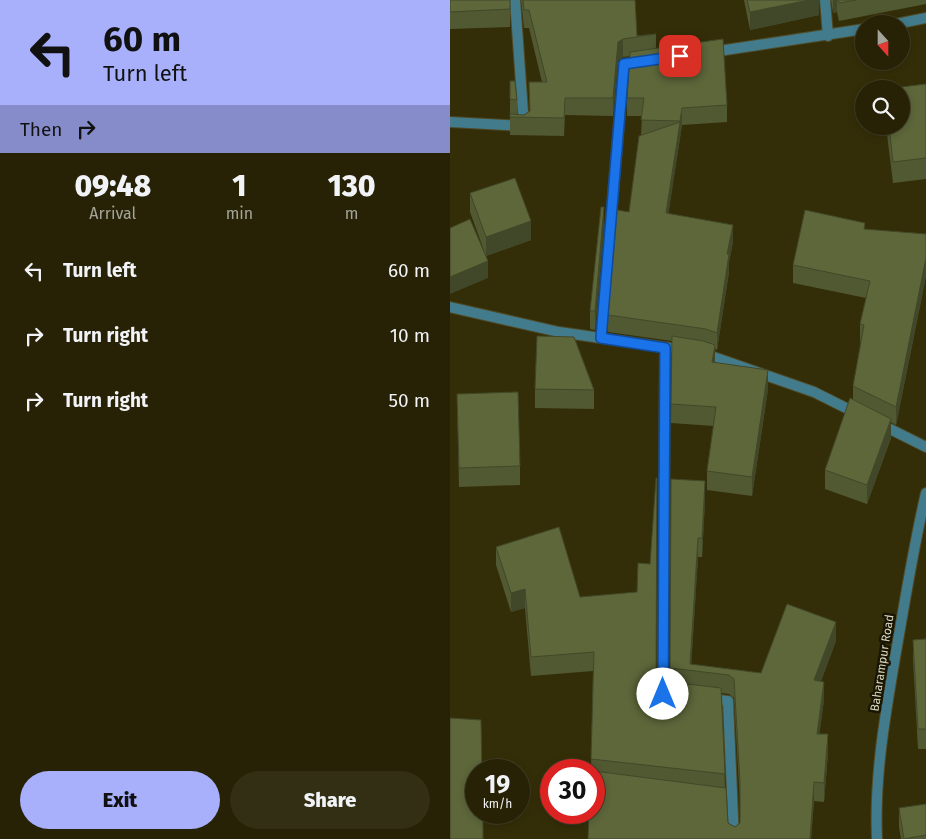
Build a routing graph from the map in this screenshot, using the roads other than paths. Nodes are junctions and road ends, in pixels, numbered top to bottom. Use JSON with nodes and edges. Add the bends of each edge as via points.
{"nodes":[{"id":1,"x":515,"y":0,"type":"edge"},
{"id":2,"x":825,"y":0,"type":"edge"},
{"id":3,"x":926,"y":18,"type":"edge"},
{"id":4,"x":910,"y":21,"type":"edge"},
{"id":5,"x":855,"y":32,"type":"edge"},
{"id":6,"x":828,"y":36,"type":"junction"},
{"id":7,"x":702,"y":53,"type":"edge"},
{"id":8,"x":653,"y":60,"type":"edge"},
{"id":9,"x":450,"y":122,"type":"edge"},
{"id":10,"x":450,"y":306,"type":"edge"},
{"id":11,"x":601,"y":338,"type":"junction"},
{"id":12,"x":665,"y":348,"type":"junction"},
{"id":13,"x":926,"y":448,"type":"edge"},
{"id":14,"x":926,"y":493,"type":"edge"},
{"id":15,"x":672,"y":694,"type":"edge"},
{"id":16,"x":700,"y":698,"type":"edge"},
{"id":17,"x":734,"y":839,"type":"edge"},
{"id":18,"x":877,"y":839,"type":"edge"}],
"edges":[{"from":1,"to":9,"type":"street","via":[[524,126]]},
{"from":2,"to":6,"type":"street"},
{"from":3,"to":4,"type":"street"},
{"from":5,"to":6,"type":"street"},
{"from":6,"to":7,"type":"street"},
{"from":8,"to":11,"type":"street","via":[[624,64]]},
{"from":10,"to":11,"type":"street","via":[[559,332]]},
{"from":11,"to":12,"type":"street"},
{"from":12,"to":13,"type":"street","via":[[705,353],[814,392]]},
{"from":12,"to":15,"type":"street","via":[[663,694]]},
{"from":14,"to":18,"type":"street","name":"Baharampur Road","via":[[886,708],[876,811]]},
{"from":16,"to":17,"type":"street","via":[[728,701],[728,801]]}]}
